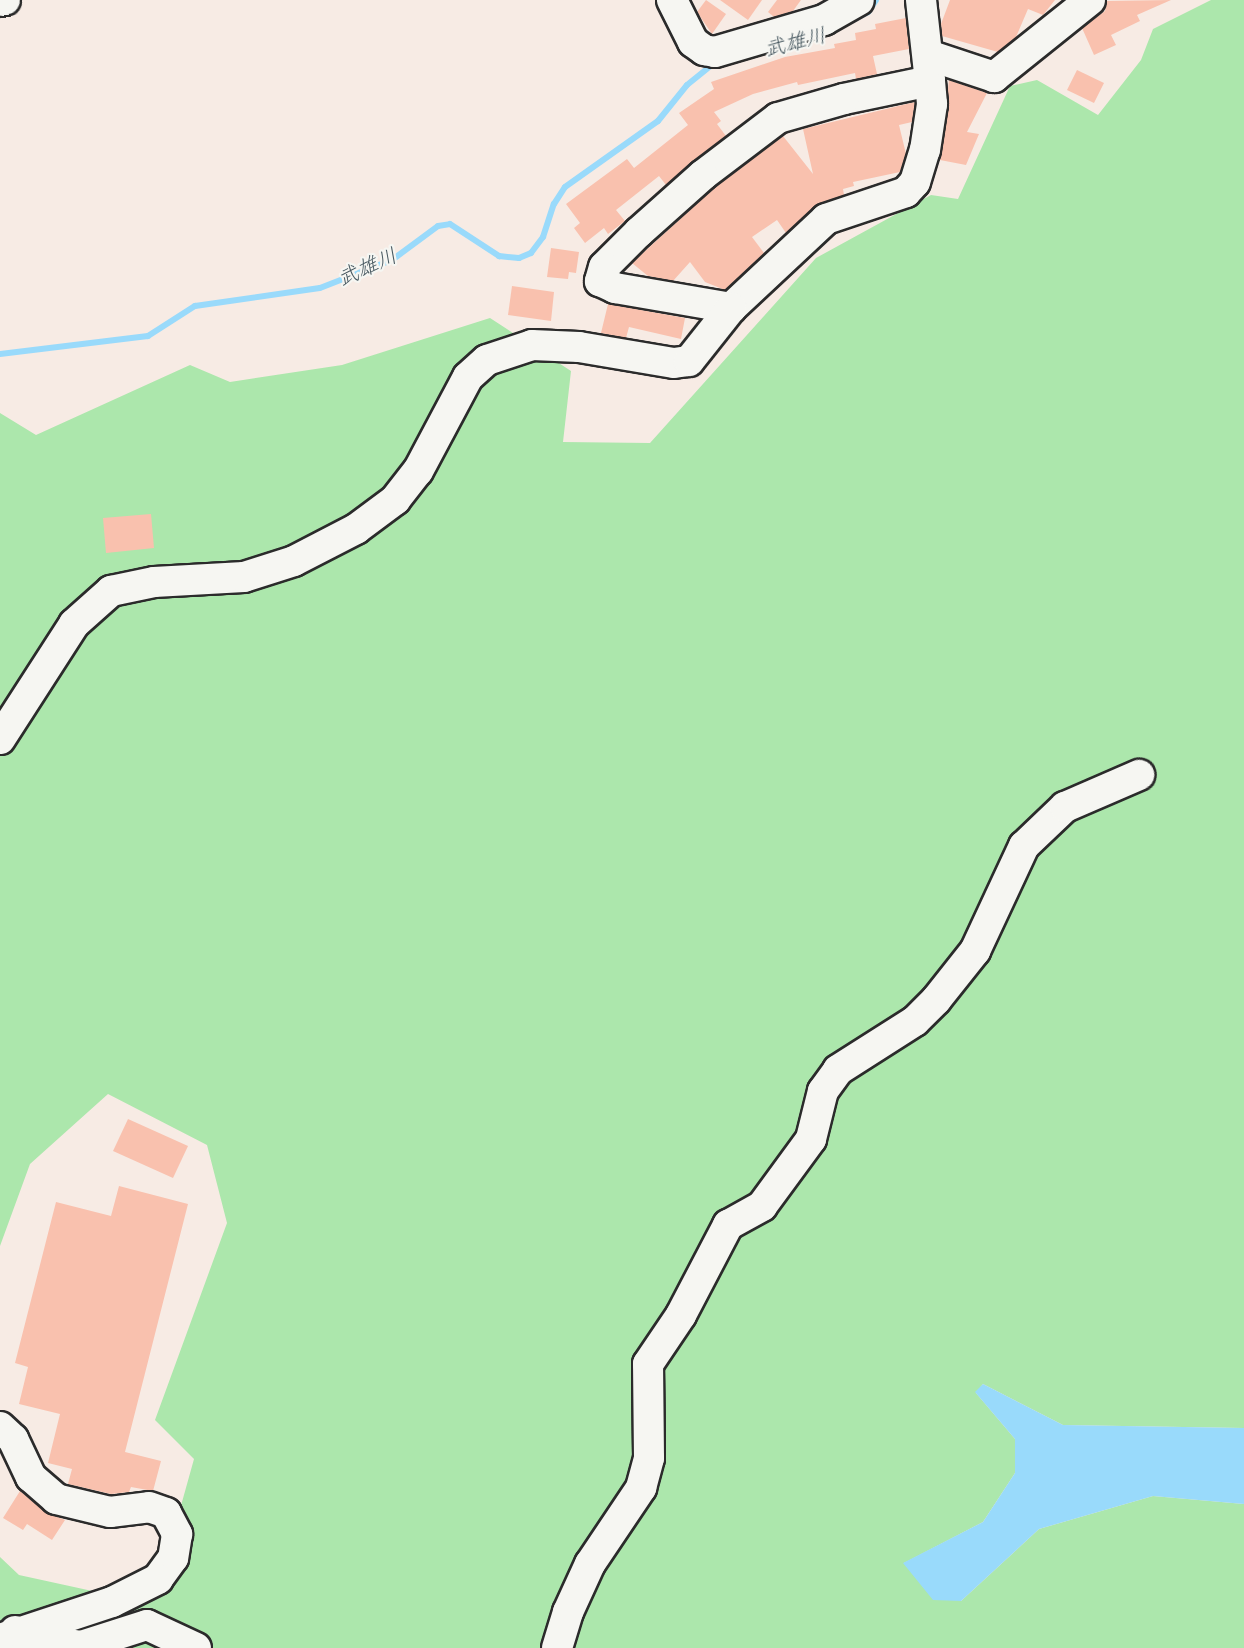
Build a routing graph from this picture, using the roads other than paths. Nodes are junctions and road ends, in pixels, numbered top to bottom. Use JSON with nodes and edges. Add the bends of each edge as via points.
{"nodes":[{"id":1,"x":5,"y":0,"type":"edge"},
{"id":2,"x":672,"y":0,"type":"edge"},
{"id":3,"x":860,"y":0,"type":"edge"},
{"id":4,"x":921,"y":0,"type":"edge"},
{"id":5,"x":1090,"y":0,"type":"edge"},
{"id":6,"x":0,"y":1,"type":"edge"},
{"id":7,"x":929,"y":68,"type":"junction"},
{"id":8,"x":731,"y":308,"type":"junction"},
{"id":9,"x":0,"y":739,"type":"edge"},
{"id":10,"x":1139,"y":775,"type":"dead end"},
{"id":11,"x":0,"y":1426,"type":"edge"},
{"id":12,"x":7,"y":1635,"type":"edge"},
{"id":13,"x":196,"y":1648,"type":"edge"},
{"id":14,"x":557,"y":1648,"type":"edge"}],
"edges":[{"from":1,"to":6,"type":"street"},
{"from":2,"to":3,"type":"street","via":[[693,42],[715,52],[824,20]]},
{"from":4,"to":7,"type":"street"},
{"from":5,"to":7,"type":"street","via":[[994,77]]},
{"from":7,"to":8,"type":"street","via":[[932,104],[915,182],[906,192],[826,219]]},
{"from":7,"to":8,"type":"street","via":[[778,118],[703,175],[639,232],[604,267],[600,281],[615,288]]},
{"from":8,"to":9,"type":"street","via":[[689,361],[674,363],[579,347],[532,345],[487,360],[468,377],[418,471],[395,500],[356,529],[294,561],[244,577],[154,582],[111,591],[74,624]]},
{"from":10,"to":14,"type":"street","via":[[1065,807],[1024,846],[975,951],[915,1021],[838,1070],[823,1090],[811,1138],[762,1206],[728,1225],[681,1315],[648,1365],[649,1458],[641,1488],[626,1516],[590,1564]]},
{"from":11,"to":12,"type":"street","via":[[13,1439],[31,1477],[56,1499],[110,1512],[149,1507],[166,1513],[177,1534],[173,1558],[158,1579],[112,1602]]},
{"from":12,"to":13,"type":"street","via":[[81,1646],[147,1625]]}]}
